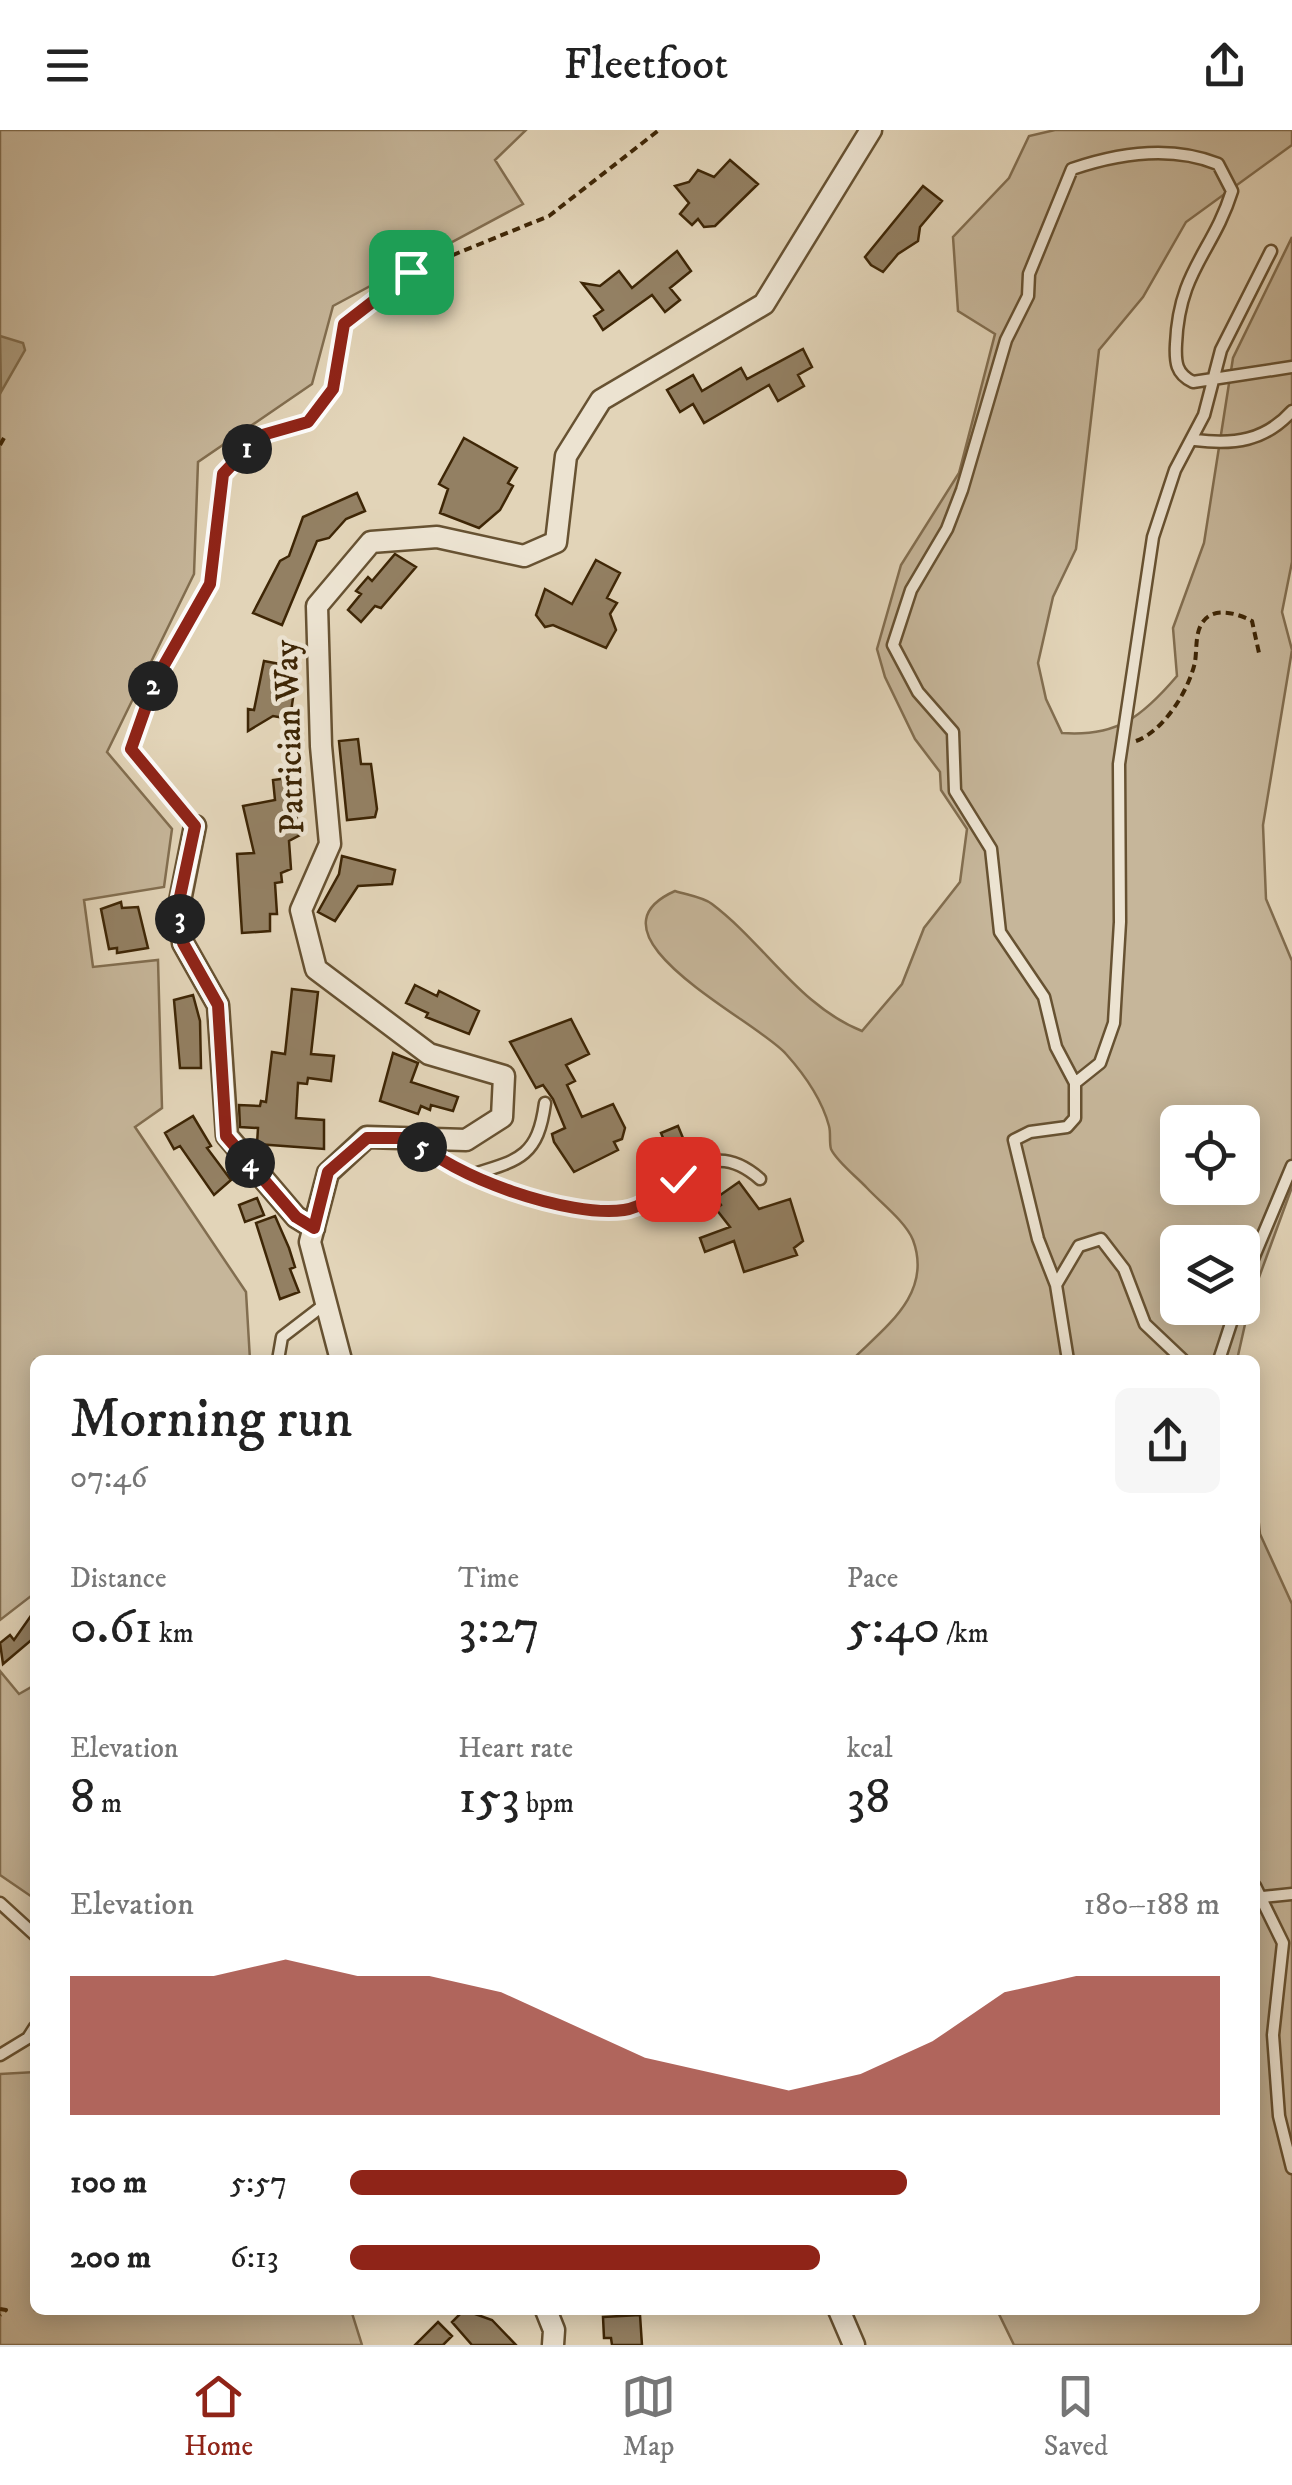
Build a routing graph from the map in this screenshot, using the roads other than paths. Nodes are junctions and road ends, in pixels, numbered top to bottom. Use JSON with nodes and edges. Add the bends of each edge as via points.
{"nodes":[{"id":1,"x":871,"y":130,"type":"edge"},
{"id":2,"x":1271,"y":251,"type":"dead end"},
{"id":3,"x":1292,"y":368,"type":"edge"},
{"id":4,"x":1211,"y":381,"type":"junction"},
{"id":5,"x":1292,"y":411,"type":"edge"},
{"id":6,"x":1195,"y":440,"type":"junction"},
{"id":7,"x":195,"y":826,"type":"road end"},
{"id":8,"x":1076,"y":1083,"type":"junction"},
{"id":9,"x":545,"y":1104,"type":"dead end"},
{"id":10,"x":414,"y":1138,"type":"junction"},
{"id":11,"x":1292,"y":1166,"type":"edge"},
{"id":12,"x":473,"y":1174,"type":"junction"},
{"id":13,"x":760,"y":1179,"type":"dead end"},
{"id":14,"x":314,"y":1228,"type":"junction"},
{"id":15,"x":1260,"y":1242,"type":"edge"},
{"id":16,"x":1056,"y":1286,"type":"junction"},
{"id":17,"x":324,"y":1304,"type":"junction"},
{"id":18,"x":1230,"y":1325,"type":"edge"},
{"id":19,"x":279,"y":1355,"type":"edge"},
{"id":20,"x":339,"y":1355,"type":"edge"},
{"id":21,"x":1067,"y":1355,"type":"edge"},
{"id":22,"x":1178,"y":1355,"type":"edge"},
{"id":23,"x":1221,"y":1355,"type":"edge"},
{"id":24,"x":1260,"y":1894,"type":"edge"},
{"id":25,"x":1292,"y":1894,"type":"edge"},
{"id":26,"x":1262,"y":1897,"type":"junction"},
{"id":27,"x":0,"y":1904,"type":"edge"},
{"id":28,"x":30,"y":1931,"type":"edge"},
{"id":29,"x":1283,"y":1943,"type":"junction"},
{"id":30,"x":1292,"y":1959,"type":"edge"},
{"id":31,"x":30,"y":2035,"type":"edge"},
{"id":32,"x":0,"y":2055,"type":"edge"},
{"id":33,"x":1292,"y":2168,"type":"edge"},
{"id":34,"x":548,"y":2315,"type":"edge"},
{"id":35,"x":841,"y":2315,"type":"edge"},
{"id":36,"x":554,"y":2345,"type":"edge"},
{"id":37,"x":854,"y":2345,"type":"edge"}],
"edges":[{"from":1,"to":10,"type":"street","name":"Patrician Way","via":[[764,304],[601,400],[566,456],[556,542],[524,556],[437,537],[370,542],[317,606],[330,844],[301,910],[316,969],[430,1054],[504,1076],[502,1117],[466,1140]]},
{"from":2,"to":4,"type":"lane"},
{"from":3,"to":4,"type":"lane"},
{"from":4,"to":6,"type":"lane"},
{"from":4,"to":8,"type":"lane","via":[[1182,377],[1175,363],[1176,314],[1226,208],[1232,191],[1227,175],[1218,164],[1169,153],[1072,169],[1006,340],[952,516],[896,626],[893,646],[900,663],[953,732],[954,791],[991,849],[1004,944],[1044,997],[1056,1046]]},
{"from":5,"to":6,"type":"lane","via":[[1264,436]]},
{"from":6,"to":8,"type":"lane","via":[[1175,470],[1154,537],[1122,740],[1114,1023],[1100,1064]]},
{"from":7,"to":14,"type":"street","via":[[178,906],[183,943],[218,1005],[226,1136],[296,1217]]},
{"from":8,"to":16,"type":"lane","via":[[1075,1118],[1067,1127],[1014,1140]]},
{"from":9,"to":12,"type":"lane","via":[[542,1128],[527,1153]]},
{"from":10,"to":12,"type":"lane","via":[[428,1154]]},
{"from":10,"to":14,"type":"street","name":"Patrician Way","via":[[367,1138],[328,1172]]},
{"from":11,"to":15,"type":"lane"},
{"from":12,"to":13,"type":"lane","via":[[528,1198],[624,1210],[700,1164],[744,1164]]},
{"from":14,"to":17,"type":"street","name":"Patrician Way","via":[[310,1242]]},
{"from":16,"to":21,"type":"lane"},
{"from":16,"to":22,"type":"lane","via":[[1079,1246],[1101,1239],[1124,1269],[1145,1324]]},
{"from":17,"to":19,"type":"lane","via":[[282,1337]]},
{"from":17,"to":20,"type":"street","name":"Patrician Way"},
{"from":18,"to":23,"type":"lane"},
{"from":24,"to":26,"type":"lane"},
{"from":25,"to":26,"type":"lane"},
{"from":26,"to":29,"type":"lane"},
{"from":27,"to":28,"type":"lane"},
{"from":29,"to":30,"type":"lane"},
{"from":29,"to":33,"type":"lane","via":[[1273,2036],[1279,2116]]},
{"from":31,"to":32,"type":"lane"},
{"from":34,"to":36,"type":"street"},
{"from":35,"to":37,"type":"street"}]}
